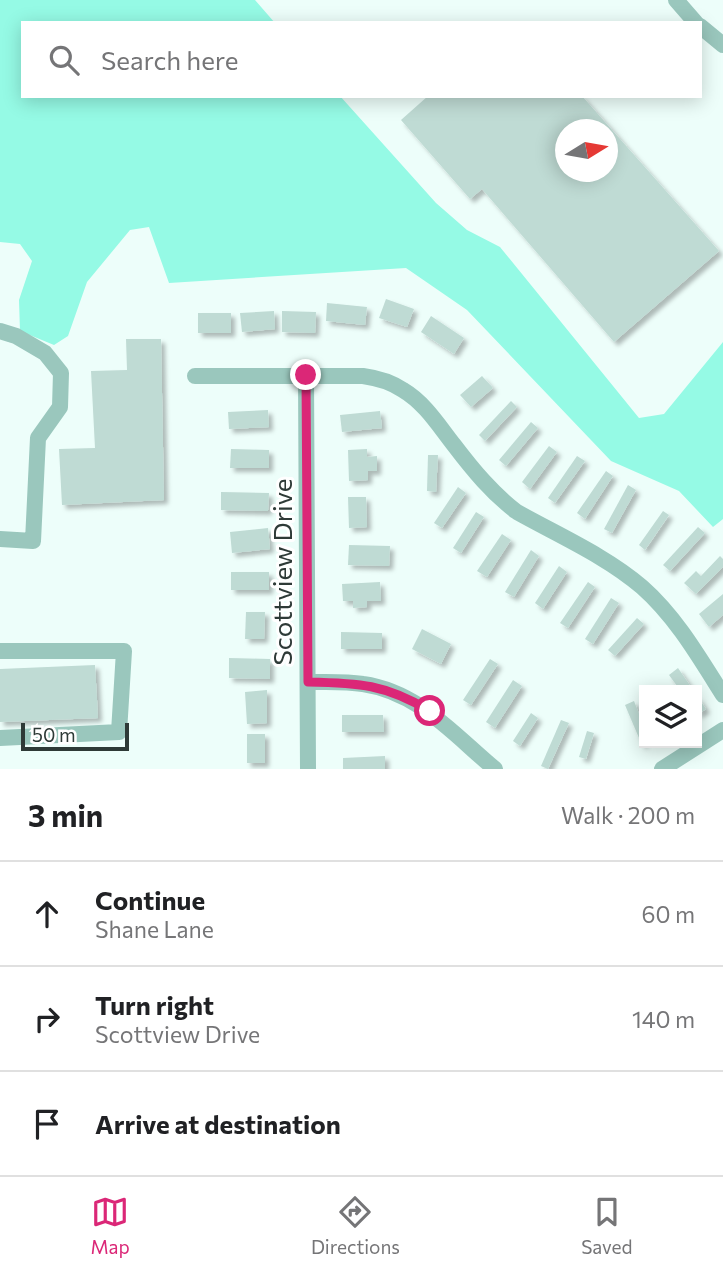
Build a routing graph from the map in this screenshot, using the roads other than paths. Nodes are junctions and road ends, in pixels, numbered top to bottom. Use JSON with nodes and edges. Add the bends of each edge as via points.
{"nodes":[{"id":1,"x":676,"y":0,"type":"edge"},
{"id":2,"x":694,"y":21,"type":"edge"},
{"id":3,"x":702,"y":28,"type":"edge"},
{"id":4,"x":723,"y":45,"type":"edge"},
{"id":5,"x":0,"y":331,"type":"edge"},
{"id":6,"x":306,"y":375,"type":"junction"},
{"id":7,"x":195,"y":376,"type":"dead end"},
{"id":8,"x":0,"y":539,"type":"edge"},
{"id":9,"x":0,"y":651,"type":"edge"},
{"id":10,"x":308,"y":682,"type":"junction"},
{"id":11,"x":723,"y":695,"type":"edge"},
{"id":12,"x":723,"y":730,"type":"edge"},
{"id":13,"x":0,"y":738,"type":"edge"},
{"id":14,"x":308,"y":769,"type":"edge"},
{"id":15,"x":495,"y":769,"type":"edge"},
{"id":16,"x":662,"y":769,"type":"edge"}],
"edges":[{"from":1,"to":2,"type":"street"},
{"from":3,"to":4,"type":"street"},
{"from":5,"to":8,"type":"street","via":[[46,353],[61,373],[60,407],[38,438],[33,541]]},
{"from":6,"to":7,"type":"street"},
{"from":6,"to":10,"type":"street","name":"Scottview Drive"},
{"from":6,"to":11,"type":"street","via":[[363,376],[404,390],[503,502],[642,587],[683,633]]},
{"from":9,"to":13,"type":"street","via":[[124,651],[119,732]]},
{"from":10,"to":14,"type":"street","name":"Scottview Drive"},
{"from":10,"to":15,"type":"street","via":[[362,683],[410,699]]},
{"from":12,"to":16,"type":"street"}]}
